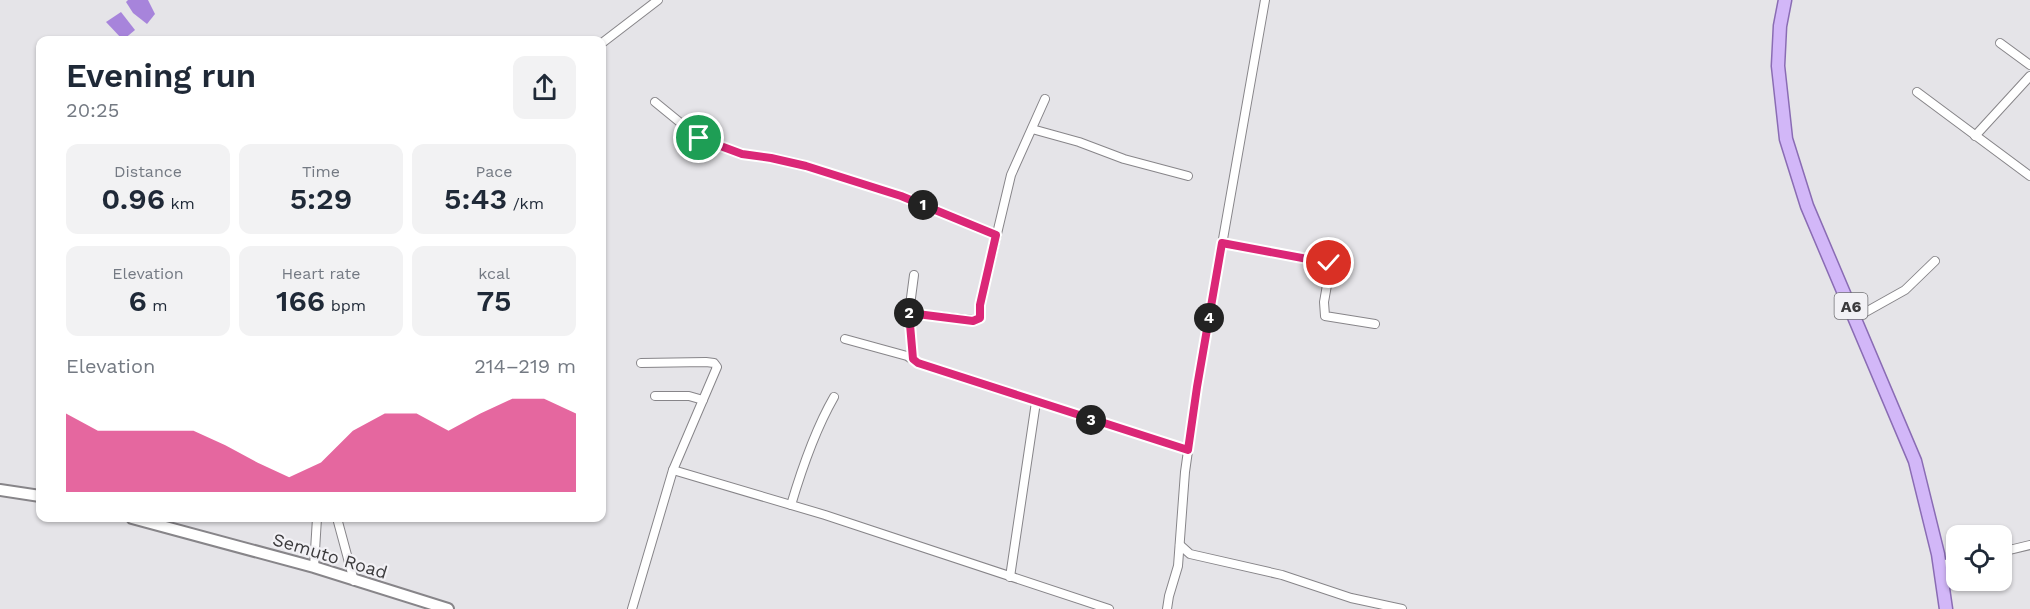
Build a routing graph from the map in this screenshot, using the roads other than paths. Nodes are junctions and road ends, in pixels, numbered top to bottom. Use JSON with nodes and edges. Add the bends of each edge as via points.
{"nodes":[{"id":1,"x":658,"y":0,"type":"edge"},
{"id":2,"x":1265,"y":0,"type":"edge"},
{"id":3,"x":1785,"y":0,"type":"edge"},
{"id":4,"x":606,"y":40,"type":"edge"},
{"id":5,"x":2000,"y":43,"type":"dead end"},
{"id":6,"x":2030,"y":65,"type":"edge"},
{"id":7,"x":2030,"y":76,"type":"edge"},
{"id":8,"x":1917,"y":92,"type":"dead end"},
{"id":9,"x":1044,"y":99,"type":"dead end"},
{"id":10,"x":655,"y":102,"type":"dead end"},
{"id":11,"x":1032,"y":129,"type":"junction"},
{"id":12,"x":1975,"y":136,"type":"junction"},
{"id":13,"x":1188,"y":176,"type":"dead end"},
{"id":14,"x":2030,"y":176,"type":"edge"},
{"id":15,"x":996,"y":235,"type":"junction"},
{"id":16,"x":1222,"y":243,"type":"junction"},
{"id":17,"x":1935,"y":261,"type":"dead end"},
{"id":18,"x":914,"y":275,"type":"dead end"},
{"id":19,"x":909,"y":313,"type":"junction"},
{"id":20,"x":1856,"y":318,"type":"junction"},
{"id":21,"x":1375,"y":324,"type":"dead end"},
{"id":22,"x":845,"y":339,"type":"dead end"},
{"id":23,"x":913,"y":359,"type":"junction"},
{"id":24,"x":641,"y":363,"type":"dead end"},
{"id":25,"x":655,"y":396,"type":"dead end"},
{"id":26,"x":834,"y":397,"type":"dead end"},
{"id":27,"x":704,"y":400,"type":"junction"},
{"id":28,"x":1036,"y":402,"type":"junction"},
{"id":29,"x":1188,"y":450,"type":"junction"},
{"id":30,"x":673,"y":470,"type":"junction"},
{"id":31,"x":0,"y":490,"type":"edge"},
{"id":32,"x":36,"y":495,"type":"edge"},
{"id":33,"x":791,"y":505,"type":"junction"},
{"id":34,"x":147,"y":522,"type":"edge"},
{"id":35,"x":317,"y":522,"type":"edge"},
{"id":36,"x":339,"y":522,"type":"edge"},
{"id":37,"x":1180,"y":545,"type":"junction"},
{"id":38,"x":2030,"y":545,"type":"edge"},
{"id":39,"x":2012,"y":549,"type":"edge"},
{"id":40,"x":1946,"y":564,"type":"edge"},
{"id":41,"x":1940,"y":565,"type":"junction"},
{"id":42,"x":314,"y":567,"type":"junction"},
{"id":43,"x":1010,"y":577,"type":"junction"},
{"id":44,"x":354,"y":580,"type":"junction"},
{"id":45,"x":448,"y":609,"type":"edge"},
{"id":46,"x":632,"y":609,"type":"edge"},
{"id":47,"x":1110,"y":609,"type":"edge"},
{"id":48,"x":1167,"y":609,"type":"edge"},
{"id":49,"x":1402,"y":609,"type":"edge"},
{"id":50,"x":1946,"y":609,"type":"edge"}],
"edges":[{"from":1,"to":4,"type":"street"},
{"from":2,"to":16,"type":"street"},
{"from":3,"to":20,"type":"main road","number":"A6","via":[[1778,66],[1785,139],[1807,206]]},
{"from":5,"to":6,"type":"street"},
{"from":7,"to":12,"type":"street"},
{"from":8,"to":12,"type":"street"},
{"from":9,"to":11,"type":"street"},
{"from":10,"to":15,"type":"street","via":[[699,138],[742,154],[806,166],[901,196]]},
{"from":11,"to":13,"type":"street"},
{"from":11,"to":15,"type":"street","via":[[1011,175]]},
{"from":12,"to":14,"type":"street"},
{"from":15,"to":19,"type":"street","via":[[980,318],[973,321]]},
{"from":16,"to":21,"type":"street","via":[[1329,263],[1325,316]]},
{"from":16,"to":29,"type":"street"},
{"from":17,"to":20,"type":"street","via":[[1905,290]]},
{"from":18,"to":19,"type":"street"},
{"from":19,"to":23,"type":"street"},
{"from":20,"to":41,"type":"main road","number":"A6","via":[[1915,461]]},
{"from":22,"to":23,"type":"street"},
{"from":23,"to":28,"type":"street"},
{"from":24,"to":27,"type":"street","via":[[714,363],[716,372]]},
{"from":25,"to":27,"type":"street"},
{"from":26,"to":33,"type":"street"},
{"from":27,"to":30,"type":"street"},
{"from":28,"to":29,"type":"street"},
{"from":28,"to":43,"type":"street"},
{"from":29,"to":37,"type":"street"},
{"from":30,"to":33,"type":"street"},
{"from":30,"to":46,"type":"street"},
{"from":31,"to":32,"type":"main road"},
{"from":33,"to":43,"type":"street"},
{"from":34,"to":42,"type":"main road","name":"Semuto Road"},
{"from":35,"to":42,"type":"street"},
{"from":36,"to":44,"type":"street"},
{"from":37,"to":48,"type":"street"},
{"from":37,"to":49,"type":"street","via":[[1190,554],[1282,574],[1351,598]]},
{"from":38,"to":39,"type":"street"},
{"from":40,"to":41,"type":"street"},
{"from":41,"to":50,"type":"main road","number":"A6"},
{"from":42,"to":44,"type":"main road","name":"Semuto Road"},
{"from":43,"to":47,"type":"street"},
{"from":44,"to":45,"type":"main road","name":"Semuto Road"}]}
